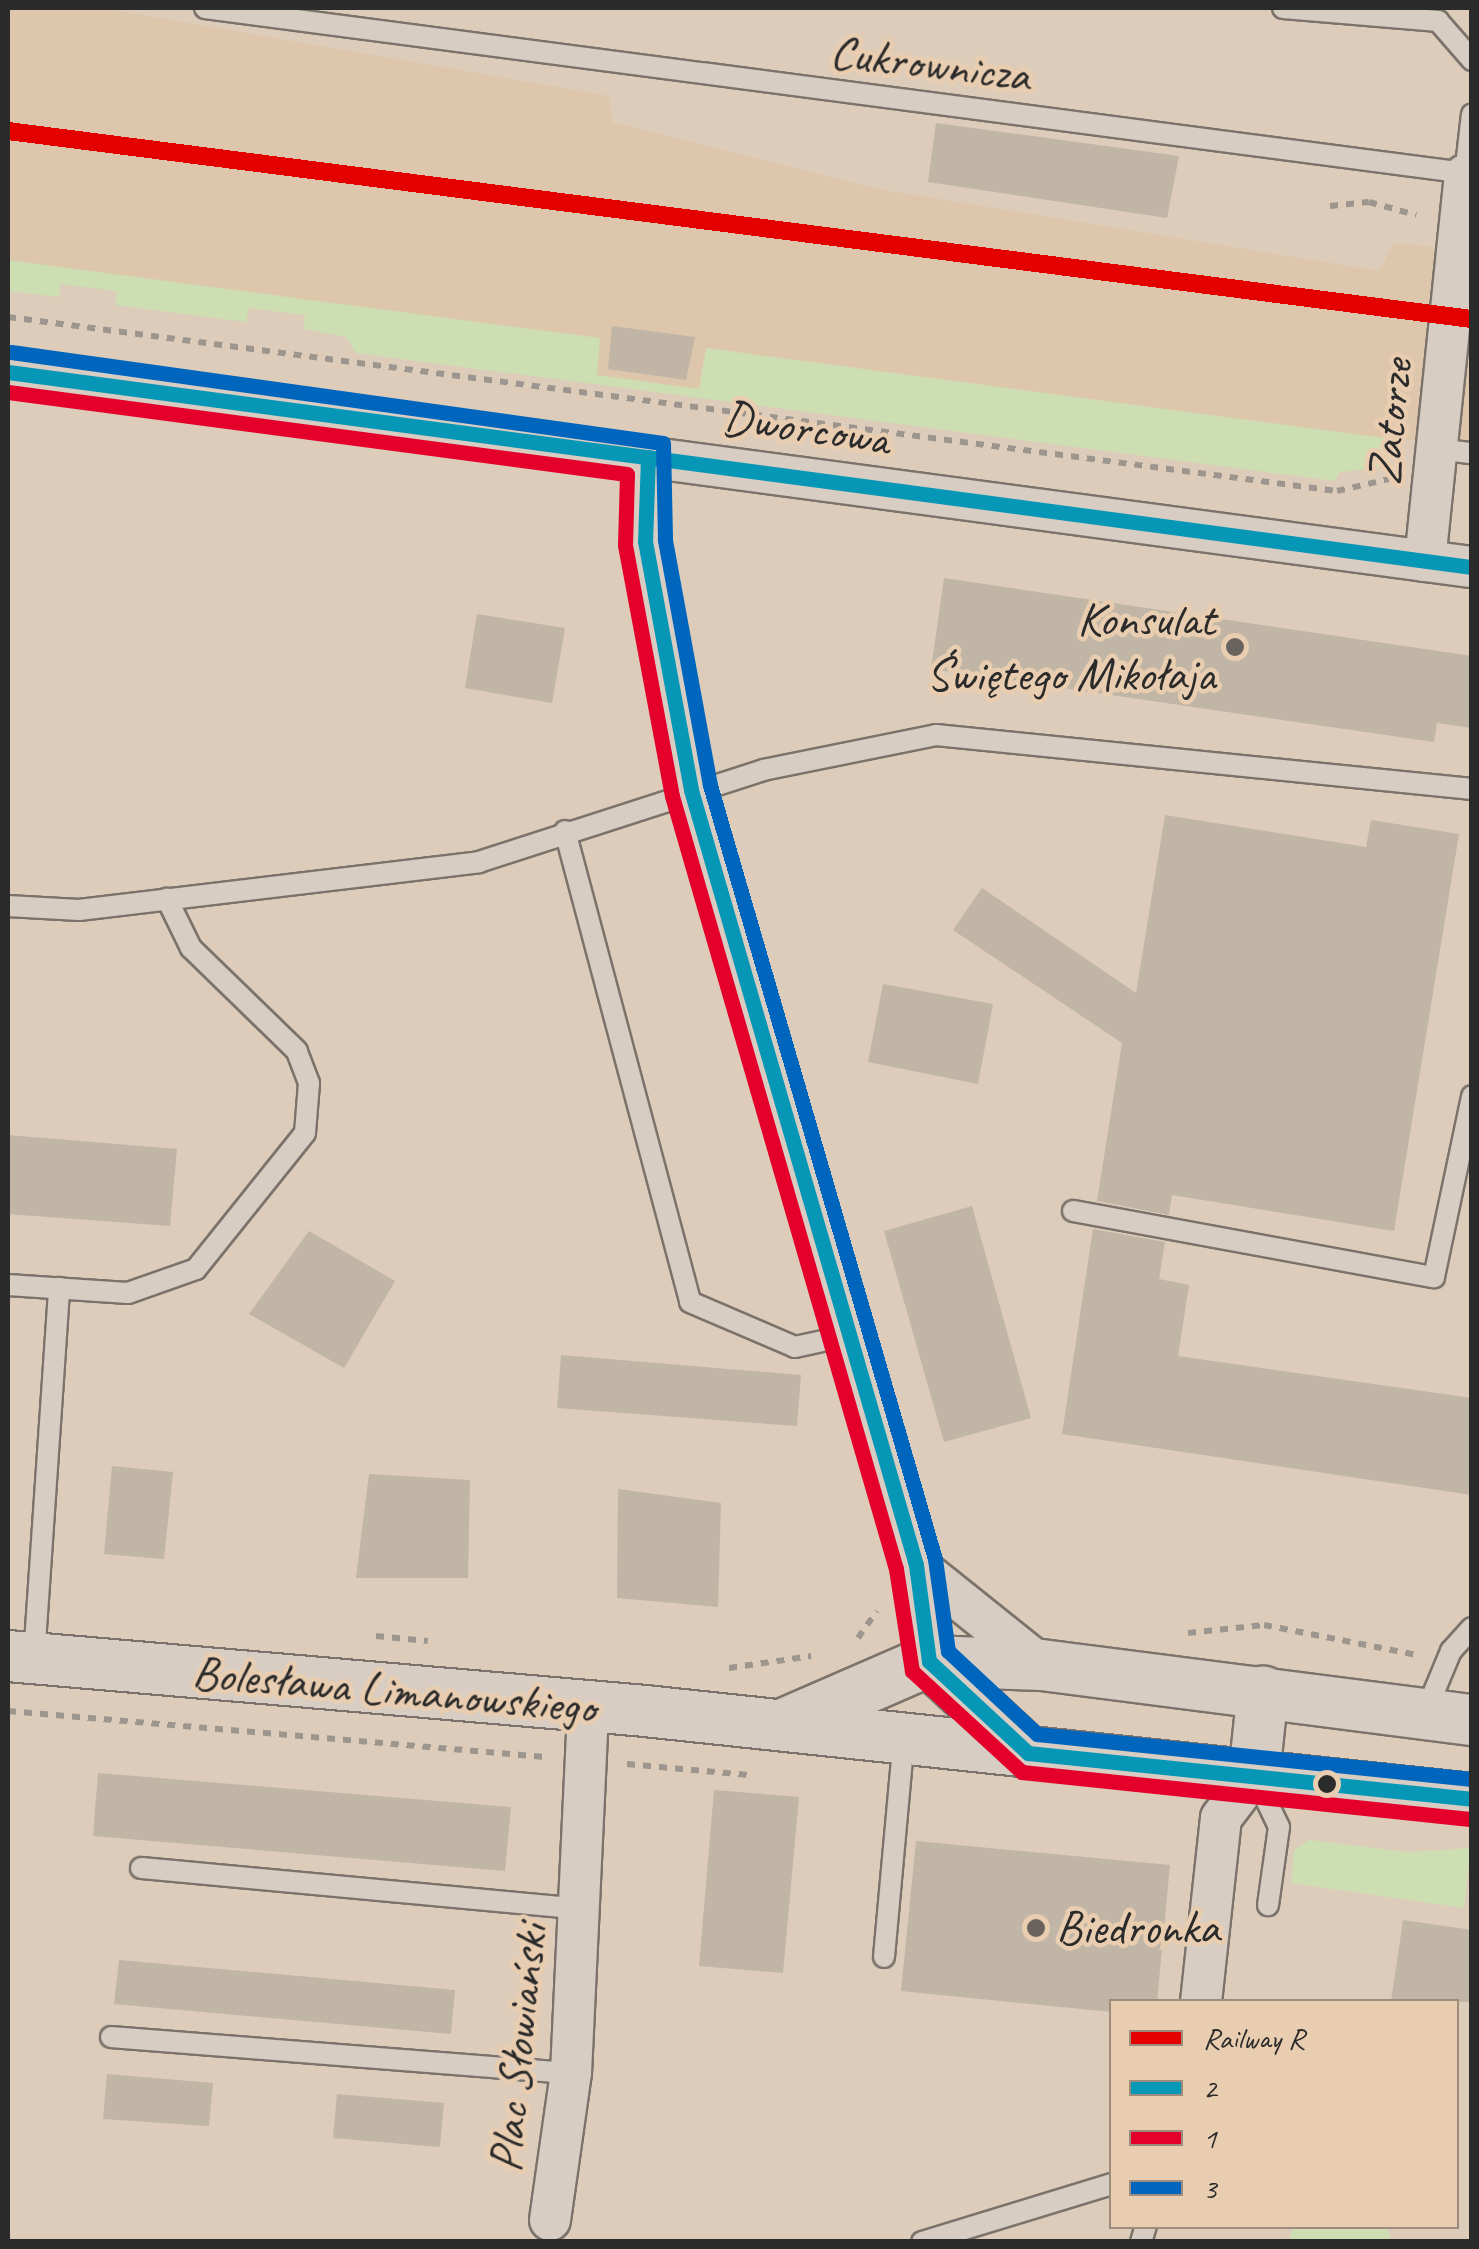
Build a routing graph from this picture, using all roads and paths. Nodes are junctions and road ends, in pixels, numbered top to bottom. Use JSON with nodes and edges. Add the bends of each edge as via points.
{"nodes":[{"id":1,"x":205,"y":8,"type":"edge"},
{"id":2,"x":1283,"y":8,"type":"edge"},
{"id":3,"x":1472,"y":60,"type":"edge"},
{"id":4,"x":1472,"y":114,"type":"edge"},
{"id":5,"x":1468,"y":174,"type":"edge"},
{"id":6,"x":1330,"y":206,"type":"dead end"},
{"id":7,"x":1424,"y":229,"type":"dead end"},
{"id":8,"x":8,"y":316,"type":"edge"},
{"id":9,"x":8,"y":372,"type":"edge"},
{"id":10,"x":1454,"y":451,"type":"edge"},
{"id":11,"x":648,"y":456,"type":"junction"},
{"id":12,"x":1395,"y":472,"type":"dead end"},
{"id":13,"x":1426,"y":561,"type":"junction"},
{"id":14,"x":1472,"y":566,"type":"edge"},
{"id":15,"x":1472,"y":789,"type":"edge"},
{"id":16,"x":691,"y":790,"type":"junction"},
{"id":17,"x":566,"y":831,"type":"junction"},
{"id":18,"x":168,"y":899,"type":"junction"},
{"id":19,"x":8,"y":906,"type":"edge"},
{"id":20,"x":1472,"y":1096,"type":"edge"},
{"id":21,"x":1073,"y":1211,"type":"dead end"},
{"id":22,"x":8,"y":1285,"type":"edge"},
{"id":23,"x":59,"y":1288,"type":"junction"},
{"id":24,"x":846,"y":1336,"type":"junction"},
{"id":25,"x":916,"y":1565,"type":"junction"},
{"id":26,"x":880,"y":1594,"type":"dead end"},
{"id":27,"x":1472,"y":1628,"type":"edge"},
{"id":28,"x":367,"y":1636,"type":"dead end"},
{"id":29,"x":1168,"y":1636,"type":"dead end"},
{"id":30,"x":854,"y":1642,"type":"dead end"},
{"id":31,"x":437,"y":1644,"type":"dead end"},
{"id":32,"x":820,"y":1654,"type":"dead end"},
{"id":33,"x":20,"y":1657,"type":"edge"},
{"id":34,"x":929,"y":1660,"type":"junction"},
{"id":35,"x":1446,"y":1660,"type":"junction"},
{"id":36,"x":1040,"y":1665,"type":"junction"},
{"id":37,"x":716,"y":1670,"type":"dead end"},
{"id":38,"x":1263,"y":1691,"type":"junction"},
{"id":39,"x":588,"y":1706,"type":"junction"},
{"id":40,"x":8,"y":1711,"type":"edge"},
{"id":41,"x":1449,"y":1716,"type":"edge"},
{"id":42,"x":780,"y":1726,"type":"junction"},
{"id":43,"x":904,"y":1739,"type":"junction"},
{"id":44,"x":1028,"y":1753,"type":"junction"},
{"id":45,"x":586,"y":1760,"type":"junction"},
{"id":46,"x":1254,"y":1775,"type":"junction"},
{"id":47,"x":763,"y":1777,"type":"dead end"},
{"id":48,"x":1472,"y":1798,"type":"edge"},
{"id":49,"x":141,"y":1868,"type":"dead end"},
{"id":50,"x":1268,"y":1905,"type":"dead end"},
{"id":51,"x":582,"y":1909,"type":"junction"},
{"id":52,"x":884,"y":1958,"type":"dead end"},
{"id":53,"x":1201,"y":1999,"type":"edge"},
{"id":54,"x":111,"y":2036,"type":"dead end"},
{"id":55,"x":571,"y":2072,"type":"junction"},
{"id":56,"x":1109,"y":2185,"type":"edge"},
{"id":57,"x":550,"y":2220,"type":"dead end"},
{"id":58,"x":922,"y":2242,"type":"edge"}],
"edges":[{"from":1,"to":5,"type":"lane","name":"Cukrownicza"},
{"from":2,"to":3,"type":"lane","via":[[1438,22]]},
{"from":4,"to":5,"type":"lane"},
{"from":5,"to":10,"type":"street","name":"Zatorze"},
{"from":6,"to":7,"type":"path","via":[[1396,205]]},
{"from":8,"to":12,"type":"path","via":[[1337,491],[1365,490]]},
{"from":9,"to":11,"type":"street","name":"Dworcowa"},
{"from":10,"to":13,"type":"street","name":"Zatorze"},
{"from":11,"to":13,"type":"street","name":"Dworcowa"},
{"from":11,"to":16,"type":"street","via":[[645,541]]},
{"from":13,"to":14,"type":"street","name":"Dworcowa"},
{"from":15,"to":16,"type":"lane","via":[[936,735]]},
{"from":16,"to":17,"type":"lane"},
{"from":16,"to":24,"type":"street"},
{"from":17,"to":18,"type":"lane","via":[[478,862]]},
{"from":17,"to":24,"type":"lane","via":[[690,1302],[795,1347]]},
{"from":18,"to":19,"type":"lane","via":[[79,910]]},
{"from":18,"to":23,"type":"lane","via":[[191,948],[298,1051],[309,1084],[304,1133],[196,1269],[128,1293]]},
{"from":20,"to":21,"type":"lane","via":[[1434,1276]]},
{"from":22,"to":23,"type":"lane"},
{"from":23,"to":33,"type":"lane"},
{"from":24,"to":25,"type":"street"},
{"from":25,"to":34,"type":"street"},
{"from":25,"to":36,"type":"street"},
{"from":26,"to":30,"type":"path"},
{"from":27,"to":35,"type":"lane"},
{"from":28,"to":31,"type":"path"},
{"from":29,"to":35,"type":"path","via":[[1264,1624]]},
{"from":32,"to":37,"type":"path"},
{"from":33,"to":39,"type":"street","name":"Bolesława Limanowskiego"},
{"from":34,"to":36,"type":"street","name":"Bolesława Limanowskiego"},
{"from":34,"to":42,"type":"street","name":"Bolesława Limanowskiego"},
{"from":34,"to":44,"type":"street"},
{"from":35,"to":41,"type":"lane"},
{"from":36,"to":38,"type":"street","name":"Bolesława Limanowskiego"},
{"from":38,"to":41,"type":"street","name":"Bolesława Limanowskiego"},
{"from":38,"to":46,"type":"street"},
{"from":39,"to":42,"type":"street","name":"Bolesława Limanowskiego"},
{"from":39,"to":45,"type":"street","name":"Plac Słowiański"},
{"from":40,"to":45,"type":"path"},
{"from":42,"to":43,"type":"street","name":"Bolesława Limanowskiego"},
{"from":43,"to":44,"type":"street","name":"Bolesława Limanowskiego"},
{"from":43,"to":52,"type":"lane"},
{"from":44,"to":46,"type":"street","name":"Bolesława Limanowskiego"},
{"from":45,"to":47,"type":"path"},
{"from":45,"to":51,"type":"street","name":"Plac Słowiański"},
{"from":46,"to":48,"type":"street","name":"Bolesława Limanowskiego"},
{"from":46,"to":50,"type":"lane","via":[[1278,1827]]},
{"from":46,"to":53,"type":"street","via":[[1221,1818]]},
{"from":49,"to":51,"type":"lane"},
{"from":51,"to":55,"type":"street","name":"Plac Słowiański"},
{"from":54,"to":55,"type":"lane"},
{"from":55,"to":57,"type":"street","name":"Plac Słowiański"},
{"from":56,"to":58,"type":"lane"}]}
